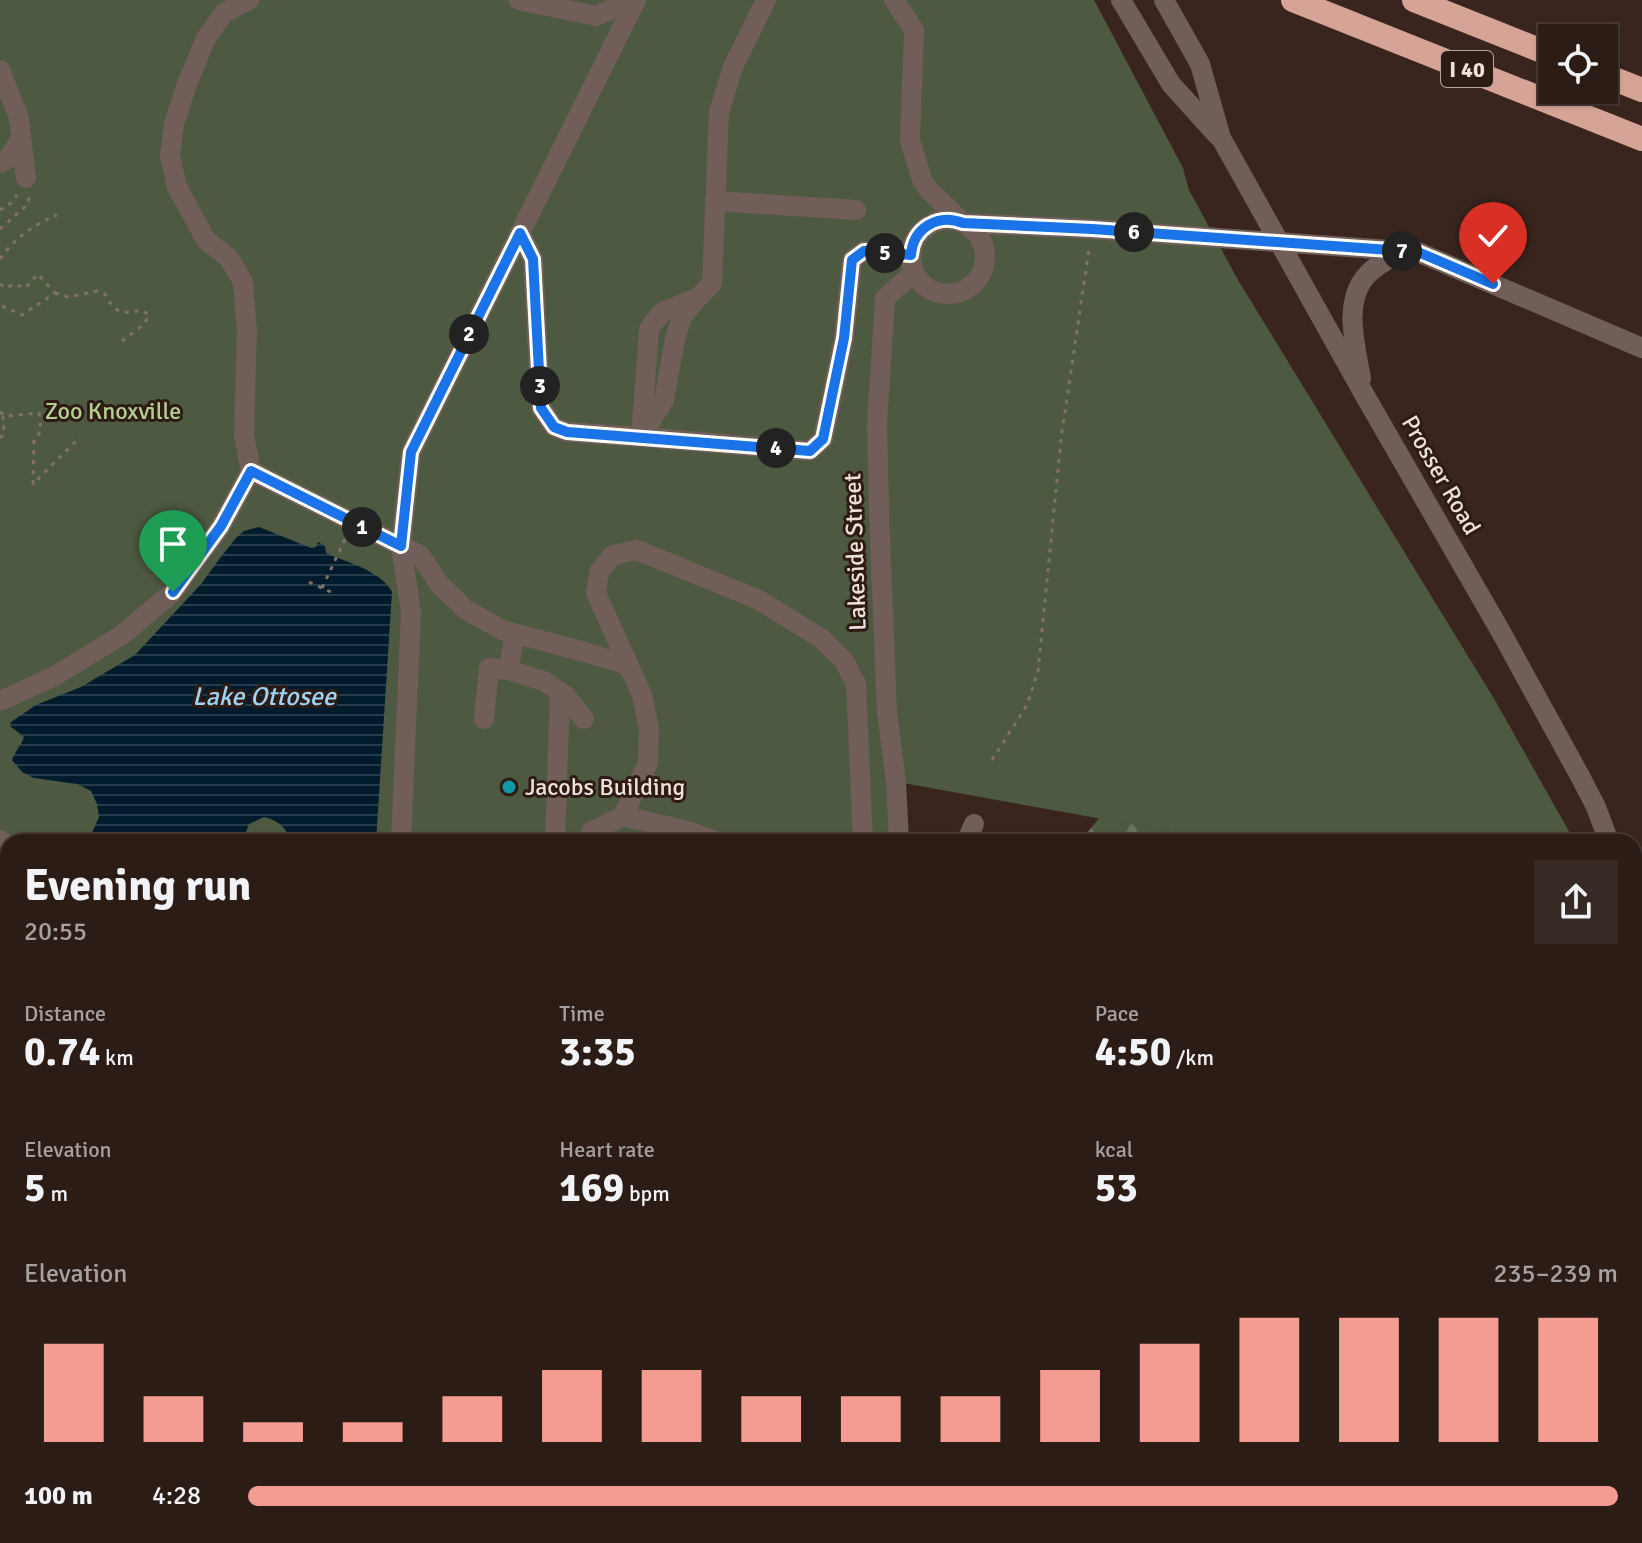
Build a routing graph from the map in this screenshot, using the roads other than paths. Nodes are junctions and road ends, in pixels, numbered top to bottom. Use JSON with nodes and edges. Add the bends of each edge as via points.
{"nodes":[{"id":1,"x":249,"y":0,"type":"edge"},
{"id":2,"x":519,"y":0,"type":"edge"},
{"id":3,"x":634,"y":0,"type":"edge"},
{"id":4,"x":766,"y":0,"type":"edge"},
{"id":5,"x":894,"y":0,"type":"edge"},
{"id":6,"x":1121,"y":0,"type":"edge"},
{"id":7,"x":1164,"y":0,"type":"edge"},
{"id":8,"x":1293,"y":0,"type":"edge"},
{"id":9,"x":1414,"y":0,"type":"edge"},
{"id":10,"x":1538,"y":49,"type":"edge"},
{"id":11,"x":0,"y":70,"type":"edge"},
{"id":12,"x":1618,"y":81,"type":"edge"},
{"id":13,"x":1642,"y":90,"type":"edge"},
{"id":14,"x":21,"y":138,"type":"junction"},
{"id":15,"x":1221,"y":138,"type":"junction"},
{"id":16,"x":1642,"y":139,"type":"edge"},
{"id":17,"x":0,"y":163,"type":"edge"},
{"id":18,"x":26,"y":178,"type":"road end"},
{"id":19,"x":715,"y":201,"type":"junction"},
{"id":20,"x":856,"y":210,"type":"dead end"},
{"id":21,"x":963,"y":223,"type":"junction"},
{"id":22,"x":520,"y":233,"type":"junction"},
{"id":23,"x":1278,"y":241,"type":"junction"},
{"id":24,"x":1404,"y":251,"type":"junction"},
{"id":25,"x":912,"y":264,"type":"junction"},
{"id":26,"x":1642,"y":348,"type":"edge"},
{"id":27,"x":1364,"y":394,"type":"junction"},
{"id":28,"x":641,"y":437,"type":"junction"},
{"id":29,"x":251,"y":471,"type":"junction"},
{"id":30,"x":401,"y":546,"type":"junction"},
{"id":31,"x":515,"y":634,"type":"junction"},
{"id":32,"x":628,"y":665,"type":"junction"},
{"id":33,"x":508,"y":670,"type":"junction"},
{"id":34,"x":560,"y":692,"type":"junction"},
{"id":35,"x":0,"y":701,"type":"edge"},
{"id":36,"x":484,"y":719,"type":"dead end"},
{"id":37,"x":584,"y":719,"type":"dead end"},
{"id":38,"x":623,"y":816,"type":"junction"},
{"id":39,"x":401,"y":834,"type":"edge"},
{"id":40,"x":555,"y":834,"type":"edge"},
{"id":41,"x":591,"y":834,"type":"edge"},
{"id":42,"x":695,"y":834,"type":"edge"},
{"id":43,"x":863,"y":834,"type":"edge"},
{"id":44,"x":899,"y":834,"type":"edge"},
{"id":45,"x":1606,"y":834,"type":"edge"}],
"edges":[{"from":1,"to":29,"type":"street","via":[[224,13],[206,38],[174,124],[170,156],[177,187],[206,240],[229,258],[243,282],[244,436]]},
{"from":2,"to":3,"type":"street","via":[[596,16]]},
{"from":3,"to":22,"type":"street"},
{"from":4,"to":19,"type":"street","via":[[733,67],[719,112]]},
{"from":5,"to":21,"type":"street","via":[[914,30],[910,140],[922,180]]},
{"from":6,"to":15,"type":"street","name":"Prosser Road","via":[[1171,84]]},
{"from":7,"to":15,"type":"street","name":"Prosser Road","via":[[1200,64]]},
{"from":8,"to":16,"type":"highway","number":"I 40"},
{"from":9,"to":10,"type":"highway","number":"I 40"},
{"from":11,"to":14,"type":"street"},
{"from":12,"to":13,"type":"highway"},
{"from":14,"to":17,"type":"street"},
{"from":14,"to":18,"type":"street"},
{"from":15,"to":23,"type":"street","name":"Prosser Road"},
{"from":19,"to":20,"type":"street"},
{"from":19,"to":28,"type":"street","via":[[712,283],[699,297],[661,313],[649,329]]},
{"from":21,"to":23,"type":"street"},
{"from":21,"to":25,"type":"street","via":[[944,219],[922,229],[915,238]]},
{"from":21,"to":25,"type":"street","via":[[976,232],[985,256],[983,269],[968,288],[943,294],[931,290]]},
{"from":22,"to":28,"type":"street","via":[[533,259],[541,408],[554,427],[567,432]]},
{"from":22,"to":30,"type":"street","via":[[411,452]]},
{"from":23,"to":24,"type":"street"},
{"from":23,"to":27,"type":"street","name":"Prosser Road"},
{"from":24,"to":26,"type":"street","via":[[1418,252]]},
{"from":24,"to":27,"type":"street","via":[[1381,264],[1357,289],[1353,332]]},
{"from":25,"to":28,"type":"street","via":[[864,251],[852,260],[844,338],[823,439],[810,451]]},
{"from":25,"to":44,"type":"street","name":"Lakeside Street","via":[[885,298],[877,424],[887,712]]},
{"from":27,"to":45,"type":"street","name":"Prosser Road","via":[[1508,645]]},
{"from":29,"to":30,"type":"street"},
{"from":29,"to":35,"type":"street","via":[[221,526],[173,592],[122,635],[53,677]]},
{"from":30,"to":31,"type":"street","via":[[420,555],[465,609]]},
{"from":30,"to":39,"type":"street","via":[[411,612]]},
{"from":31,"to":32,"type":"street"},
{"from":31,"to":33,"type":"street"},
{"from":32,"to":38,"type":"street","via":[[649,728],[648,763]]},
{"from":32,"to":43,"type":"street","via":[[596,593],[599,572],[613,555],[637,550],[759,600],[822,639],[844,661],[856,684]]},
{"from":33,"to":34,"type":"street"},
{"from":33,"to":36,"type":"street","via":[[489,668]]},
{"from":34,"to":37,"type":"street"},
{"from":34,"to":40,"type":"street"},
{"from":38,"to":41,"type":"street"},
{"from":38,"to":42,"type":"street"}]}
